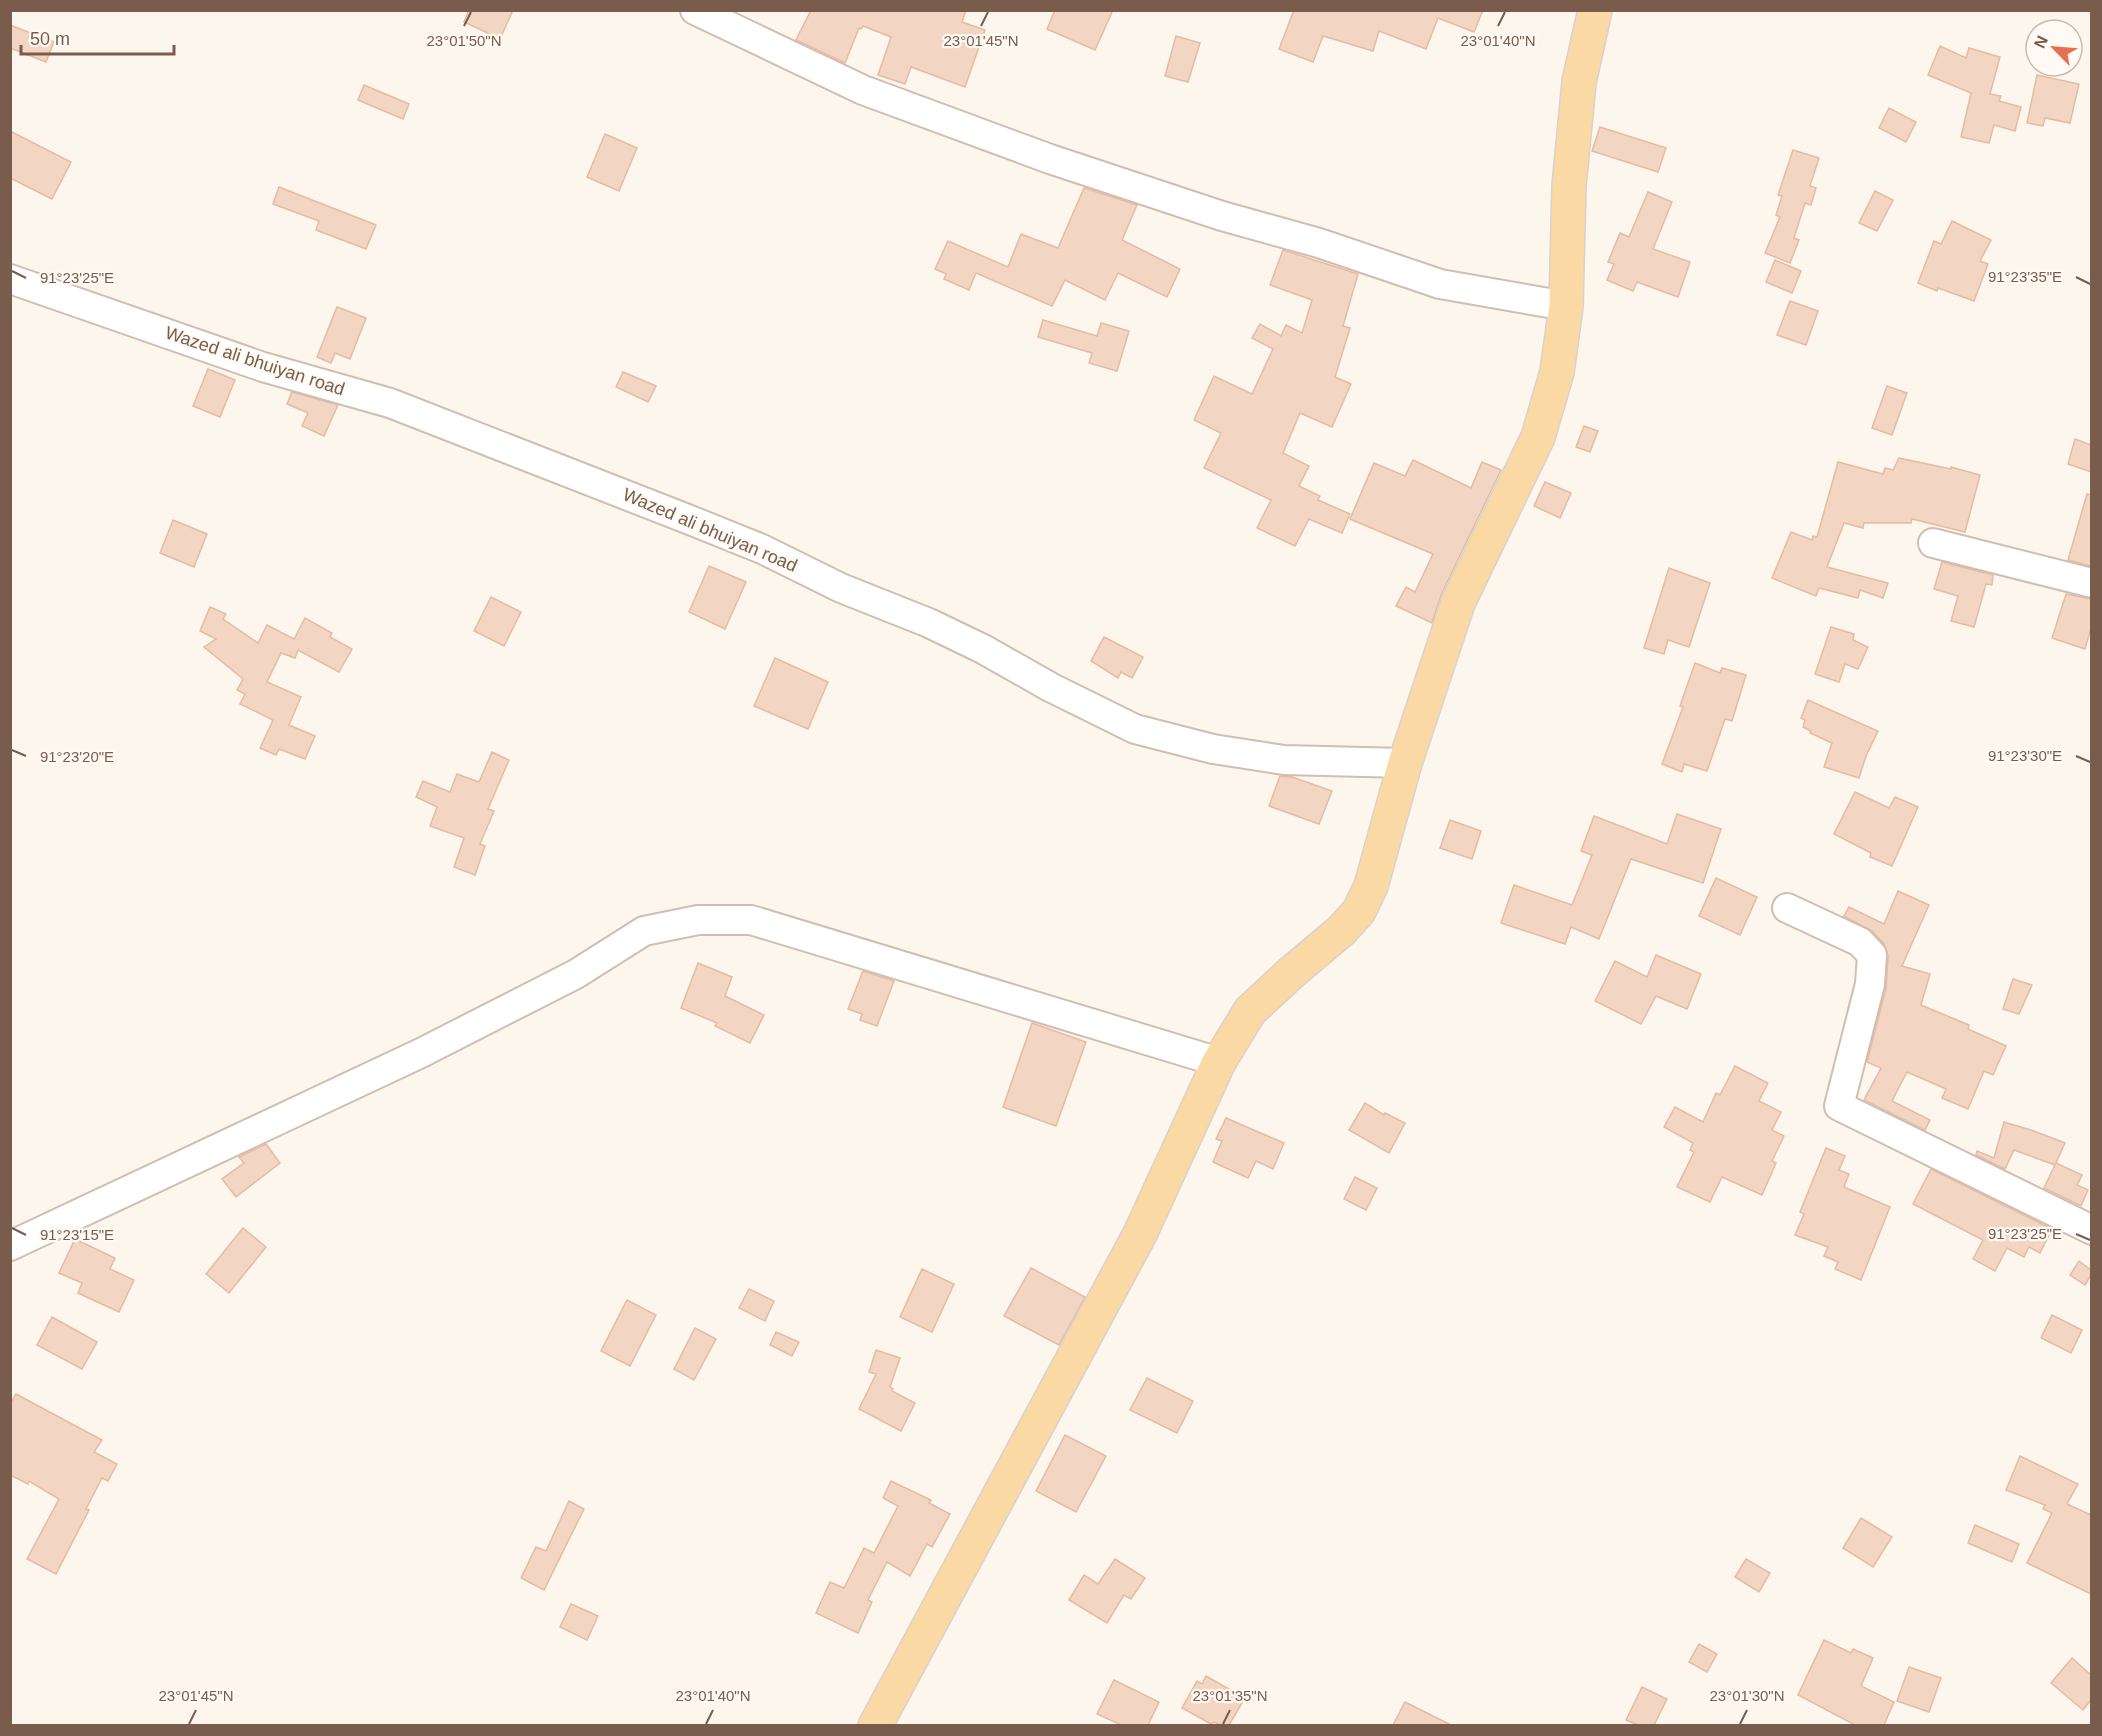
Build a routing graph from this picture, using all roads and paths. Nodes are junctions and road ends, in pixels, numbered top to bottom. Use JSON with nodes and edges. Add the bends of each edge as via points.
{"nodes":[{"id":1,"x":695,"y":10,"type":"edge"},
{"id":2,"x":1595,"y":10,"type":"edge"},
{"id":3,"x":10,"y":279,"type":"edge"},
{"id":4,"x":1566,"y":306,"type":"junction"},
{"id":5,"x":1933,"y":543,"type":"dead end"},
{"id":6,"x":2091,"y":583,"type":"edge"},
{"id":7,"x":1406,"y":763,"type":"junction"},
{"id":8,"x":1787,"y":908,"type":"dead end"},
{"id":9,"x":1219,"y":1062,"type":"junction"},
{"id":10,"x":2091,"y":1230,"type":"edge"},
{"id":11,"x":10,"y":1246,"type":"edge"},
{"id":12,"x":875,"y":1725,"type":"edge"}],
"edges":[{"from":1,"to":4,"type":"street","via":[[863,90],[1050,159],[1440,284]]},
{"from":2,"to":4,"type":"main road","via":[[1579,82],[1569,186]]},
{"from":3,"to":7,"type":"street","name":"Wazed ali bhuiyan road","via":[[263,367],[390,403],[690,520],[929,623],[1135,729],[1213,749],[1284,760]]},
{"from":4,"to":7,"type":"main road","via":[[1557,372],[1538,437],[1458,603]]},
{"from":5,"to":6,"type":"street"},
{"from":7,"to":9,"type":"main road","via":[[1371,886],[1359,911],[1250,1011]]},
{"from":8,"to":10,"type":"street","via":[[1860,942],[1872,955],[1870,984],[1839,1106]]},
{"from":9,"to":11,"type":"street","via":[[751,920],[698,920],[644,931],[576,974],[421,1053]]},
{"from":9,"to":12,"type":"main road","via":[[1140,1234]]}]}
